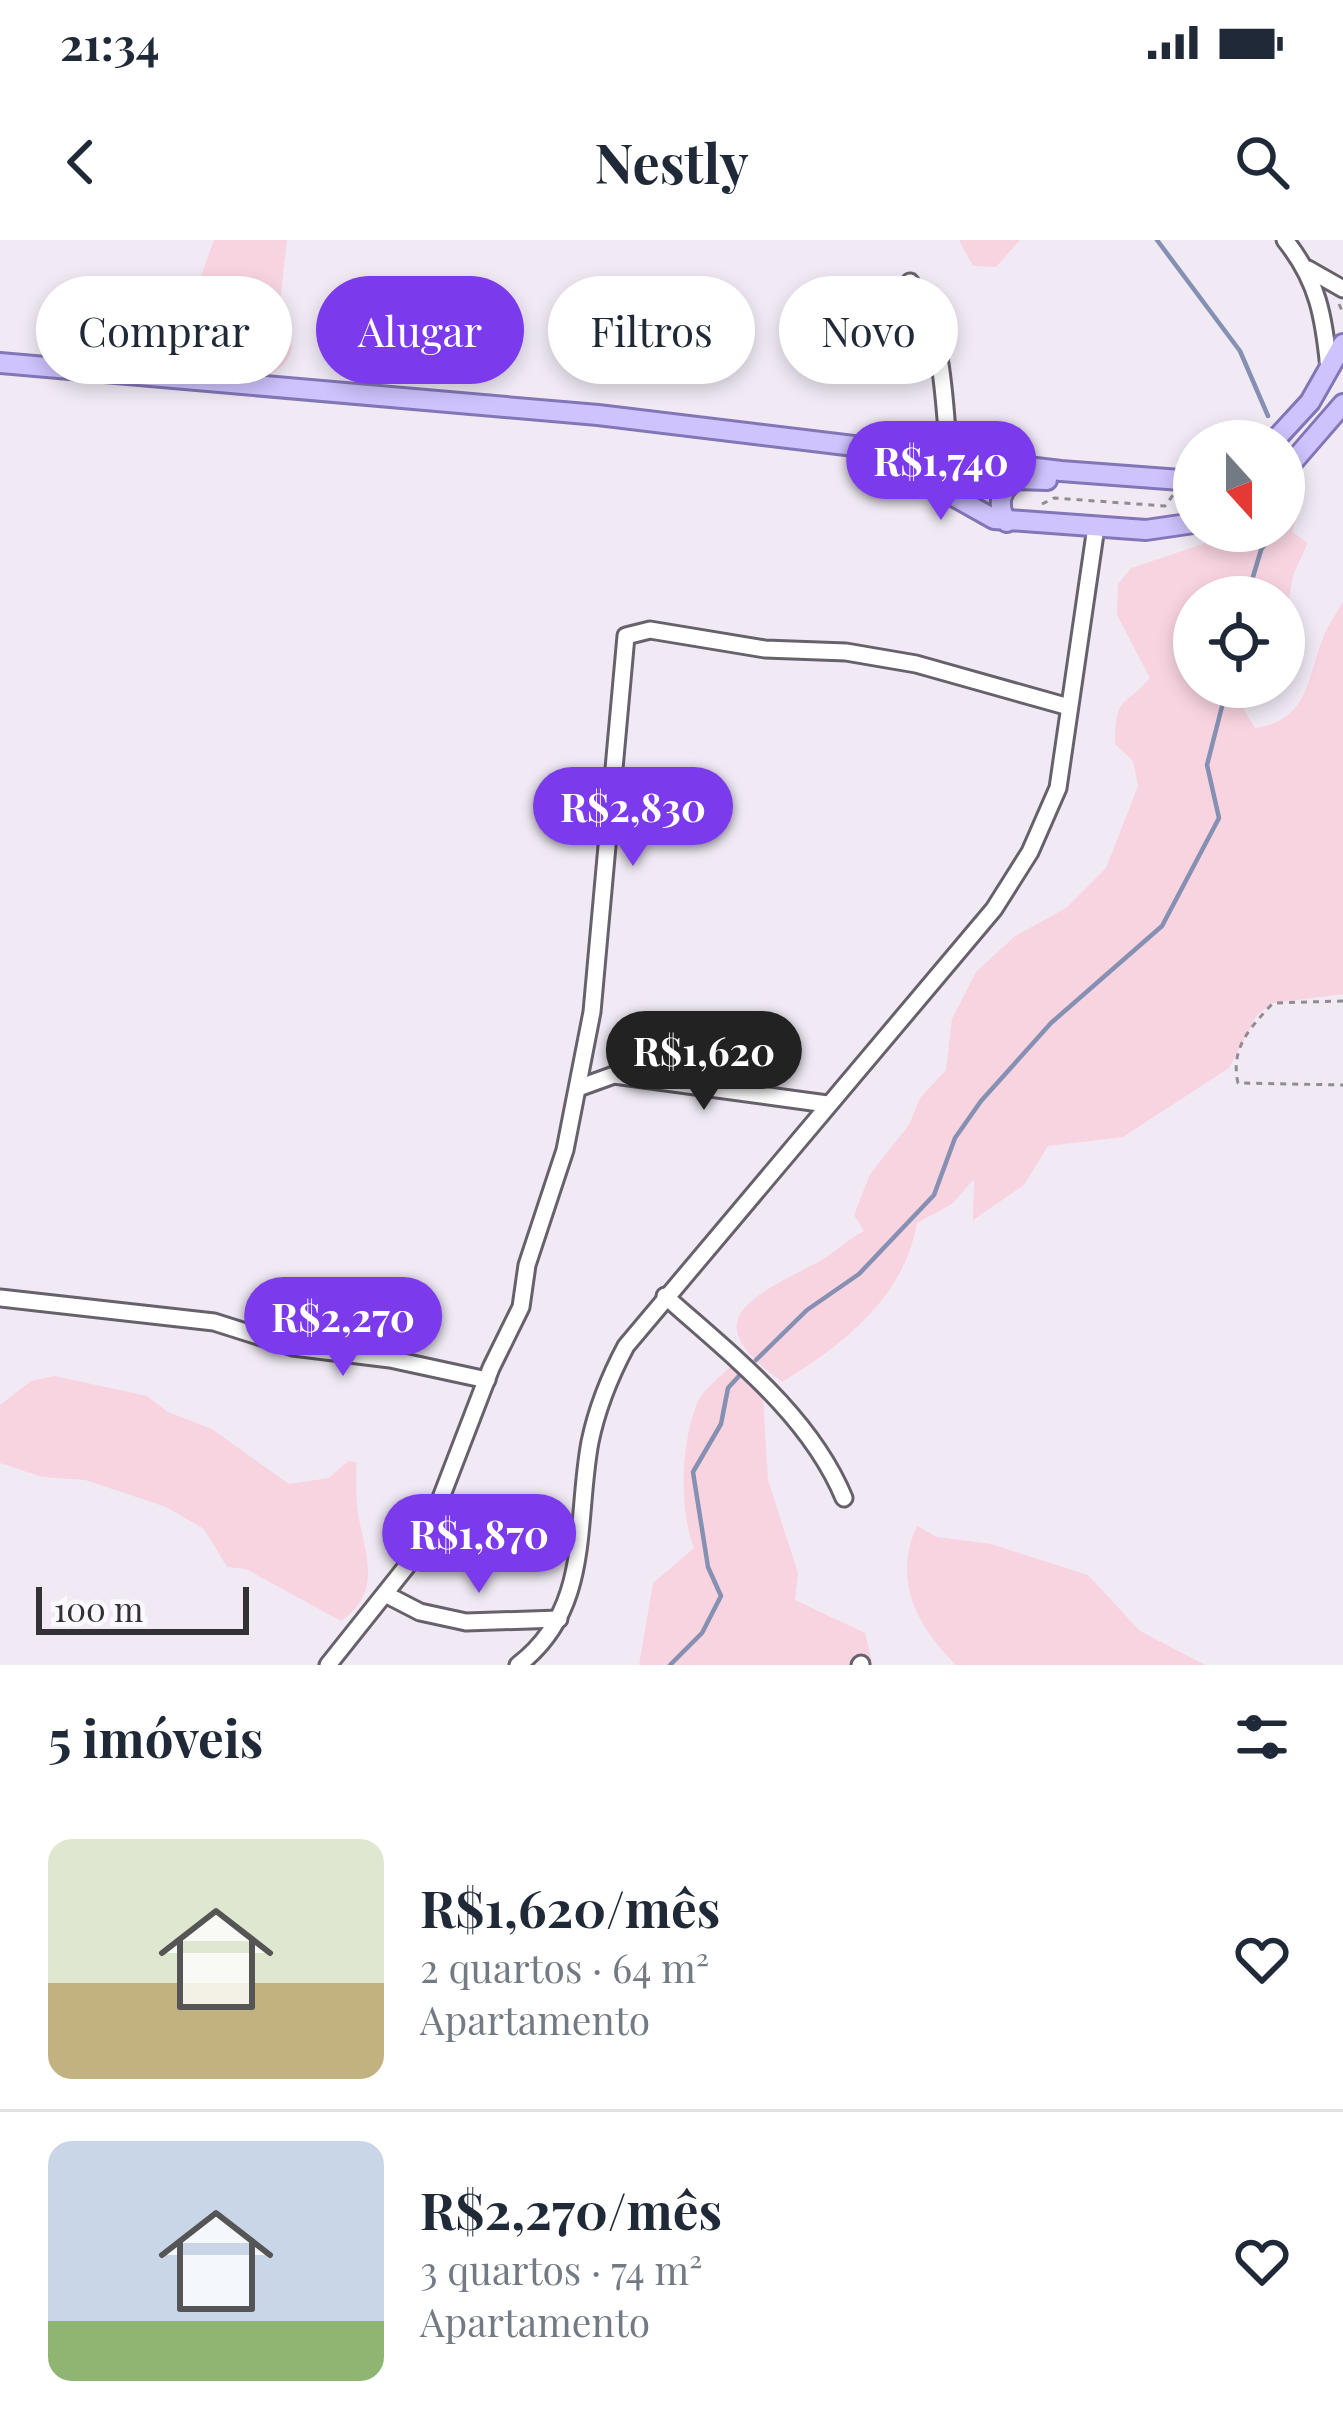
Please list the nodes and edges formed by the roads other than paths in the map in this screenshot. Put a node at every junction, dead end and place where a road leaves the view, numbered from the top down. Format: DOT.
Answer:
graph roads {
  1 [pos="1285,240"];
  2 [pos="1308,268"];
  3 [pos="1343,293"];
  4 [pos="1343,344"];
  5 [pos="0,362"];
  6 [pos="1329,369"];
  7 [pos="939,384"];
  8 [pos="1343,404"];
  9 [pos="1293,420"];
  10 [pos="1305,448"];
  11 [pos="871,450"];
  12 [pos="950,457"];
  13 [pos="1061,471"];
  14 [pos="1173,480"];
  15 [pos="1007,522"];
  16 [pos="1173,526"];
  17 [pos="1096,527"];
  18 [pos="1070,707"];
  19 [pos="578,1088"];
  20 [pos="827,1104"];
  21 [pos="665,1296"];
  22 [pos="0,1298"];
  23 [pos="487,1380"];
  24 [pos="844,1498"];
  25 [pos="387,1595"];
  26 [pos="559,1619"];
  27 [pos="328,1665"];
  28 [pos="518,1665"];
  1 -- 2 [label="street"];
  2 -- 3 [label="street"];
  2 -- 6 [label="street"];
  4 -- 6 [label="main road"];
  5 -- 11 [label="main road"];
  6 -- 9 [label="main road"];
  7 -- 12 [label="street"];
  8 -- 10 [label="main road"];
  11 -- 12 [label="main road"];
  11 -- 15 [label="main road"];
  12 -- 13 [label="main road"];
  13 -- 14 [label="main road"];
  13 -- 15 [label="main road"];
  15 -- 17 [label="main road"];
  16 -- 17 [label="main road"];
  17 -- 18 [label="street"];
  18 -- 19 [label="street"];
  18 -- 20 [label="street"];
  19 -- 20 [label="street"];
  19 -- 23 [label="street"];
  20 -- 21 [label="street"];
  21 -- 24 [label="street"];
  21 -- 26 [label="street"];
  22 -- 23 [label="street"];
  23 -- 25 [label="street"];
  25 -- 26 [label="street"];
  25 -- 27 [label="street"];
  26 -- 28 [label="street"];
}
